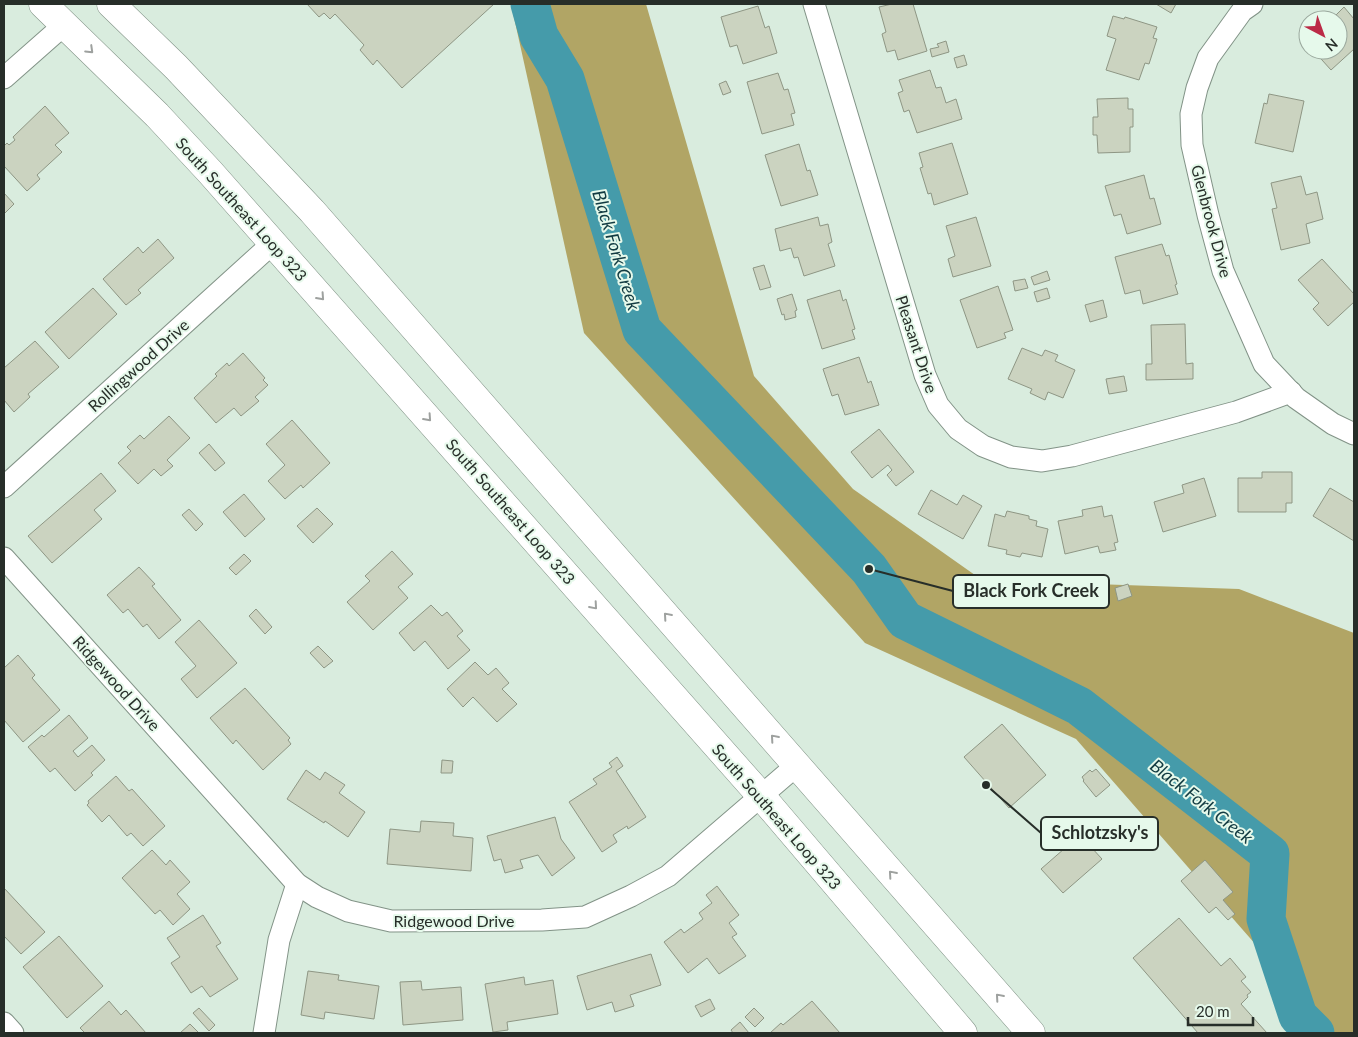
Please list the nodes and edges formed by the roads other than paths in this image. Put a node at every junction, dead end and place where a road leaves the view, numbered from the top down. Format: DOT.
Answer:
graph roads {
  1 [pos="43,4"];
  2 [pos="111,4"];
  3 [pos="814,4"];
  4 [pos="1252,4"];
  5 [pos="64,25"];
  6 [pos="4,78"];
  7 [pos="273,243"];
  8 [pos="1291,392"];
  9 [pos="1354,434"];
  10 [pos="4,487"];
  11 [pos="4,558"];
  12 [pos="797,765"];
  13 [pos="762,797"];
  14 [pos="297,884"];
  15 [pos="4,1023"];
  16 [pos="958,1032"];
  17 [pos="13,1033"];
  18 [pos="264,1033"];
  19 [pos="1031,1033"];
  1 -- 5 [label="highway, South Southeast Loop 323"];
  12 -- 2 [label="highway, one-way"];
  3 -- 8 [label="street, Pleasant Drive"];
  4 -- 8 [label="street, Glenbrook Drive"];
  5 -- 6 [label="street"];
  5 -- 7 [label="highway, South Southeast Loop 323, one-way"];
  7 -- 10 [label="street, Rollingwood Drive"];
  7 -- 13 [label="highway, South Southeast Loop 323, one-way"];
  8 -- 9 [label="street, Glenbrook Drive"];
  11 -- 14 [label="street, Ridgewood Drive"];
  12 -- 13 [label="street, Ridgewood Drive"];
  19 -- 12 [label="highway, one-way"];
  13 -- 14 [label="street, Ridgewood Drive"];
  13 -- 16 [label="highway, South Southeast Loop 323"];
  14 -- 18 [label="street"];
  15 -- 17 [label="street"];
}
